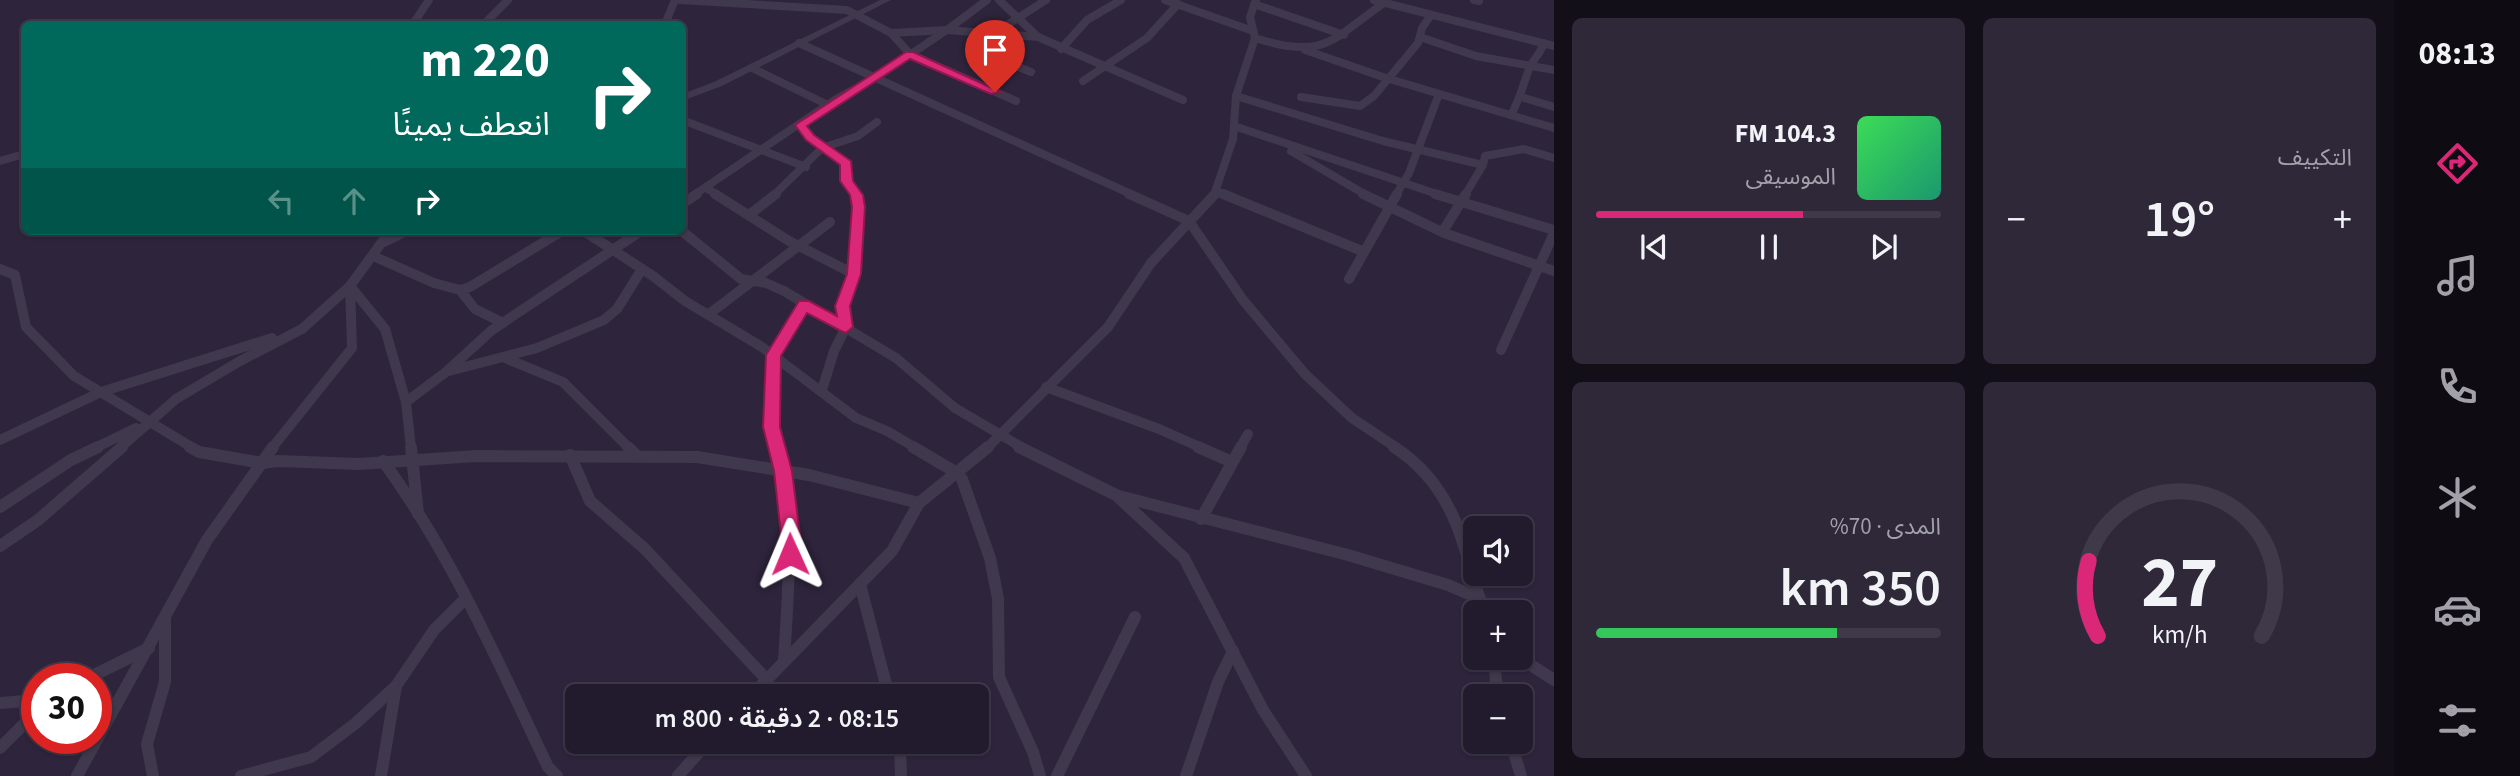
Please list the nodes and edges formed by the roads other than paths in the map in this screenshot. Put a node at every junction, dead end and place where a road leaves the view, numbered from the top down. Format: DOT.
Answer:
graph roads {
  1 [pos="429,0"];
  2 [pos="508,0"];
  3 [pos="677,0"];
  4 [pos="887,0"];
  5 [pos="988,0"];
  6 [pos="999,0"];
  7 [pos="1046,0"];
  8 [pos="1121,0"];
  9 [pos="1165,0"];
  10 [pos="1374,0"];
  11 [pos="1474,0"];
  12 [pos="1387,1"];
  13 [pos="1479,1"];
  14 [pos="1255,2"];
  15 [pos="811,4"];
  16 [pos="1178,4"];
  17 [pos="860,14"];
  18 [pos="1431,15"];
  19 [pos="1018,20"];
  20 [pos="415,21"];
  21 [pos="487,21"];
  22 [pos="666,21"];
  23 [pos="947,30"];
  24 [pos="891,33"];
  25 [pos="997,33"];
  26 [pos="1254,35"];
  27 [pos="1344,35"];
  28 [pos="1038,37"];
  29 [pos="1419,37"];
  30 [pos="799,43"];
  31 [pos="1544,43"];
  32 [pos="1554,46"];
  33 [pos="1061,48"];
  34 [pos="1305,51"];
  35 [pos="910,54"];
  36 [pos="1531,64"];
  37 [pos="1104,67"];
  38 [pos="752,68"];
  39 [pos="1554,70"];
  40 [pos="1031,72"];
  41 [pos="875,78"];
  42 [pos="1385,78"];
  43 [pos="1083,81"];
  44 [pos="1439,94"];
  45 [pos="686,96"];
  46 [pos="1236,96"];
  47 [pos="1301,97"];
  48 [pos="1521,97"];
  49 [pos="1183,100"];
  50 [pos="1016,102"];
  51 [pos="828,105"];
  52 [pos="1554,107"];
  53 [pos="1511,115"];
  54 [pos="686,121"];
  55 [pos="877,122"];
  56 [pos="800,125"];
  57 [pos="1234,126"];
  58 [pos="1554,128"];
  59 [pos="1280,143"];
  60 [pos="822,148"];
  61 [pos="1418,149"];
  62 [pos="764,150"];
  63 [pos="21,155"];
  64 [pos="1554,158"];
  65 [pos="0,161"];
  66 [pos="1483,164"];
  67 [pos="806,167"];
  68 [pos="1404,182"];
  69 [pos="706,188"];
  70 [pos="1216,191"];
  71 [pos="686,201"];
  72 [pos="1460,203"];
  73 [pos="1388,208"];
  74 [pos="749,215"];
  75 [pos="1189,221"];
  76 [pos="830,222"];
  77 [pos="1443,231"];
  78 [pos="1554,232"];
  79 [pos="686,234"];
  80 [pos="555,235"];
  81 [pos="590,235"];
  82 [pos="635,235"];
  83 [pos="387,236"];
  84 [pos="800,246"];
  85 [pos="613,251"];
  86 [pos="1362,251"];
  87 [pos="373,256"];
  88 [pos="1539,266"];
  89 [pos="0,269"];
  90 [pos="642,270"];
  91 [pos="1554,271"];
  92 [pos="854,274"];
  93 [pos="1349,278"];
  94 [pos="752,281"];
  95 [pos="350,286"];
  96 [pos="460,290"];
  97 [pos="804,305"];
  98 [pos="709,314"];
  99 [pos="503,323"];
  100 [pos="846,327"];
  101 [pos="302,329"];
  102 [pos="1501,350"];
  103 [pos="774,355"];
  104 [pos="505,358"];
  105 [pos="446,372"];
  106 [pos="1046,387"];
  107 [pos="822,390"];
  108 [pos="101,392"];
  109 [pos="406,402"];
  110 [pos="150,421"];
  111 [pos="1248,434"];
  112 [pos="998,436"];
  113 [pos="0,440"];
  114 [pos="570,455"];
  115 [pos="638,456"];
  116 [pos="383,461"];
  117 [pos="412,461"];
  118 [pos="1233,462"];
  119 [pos="262,463"];
  120 [pos="783,471"];
  121 [pos="957,473"];
  122 [pos="1116,495"];
  123 [pos="919,503"];
  124 [pos="0,507"];
  125 [pos="418,514"];
  126 [pos="1201,519"];
  127 [pos="0,546"];
  128 [pos="860,584"];
  129 [pos="1476,597"];
  130 [pos="466,598"];
  131 [pos="1478,600"];
  132 [pos="165,612"];
  133 [pos="1135,617"];
  134 [pos="149,648"];
  135 [pos="1233,651"];
  136 [pos="784,662"];
  137 [pos="112,666"];
  138 [pos="1533,666"];
  139 [pos="767,680"];
  140 [pos="1554,680"];
  141 [pos="763,684"];
  142 [pos="886,684"];
  143 [pos="396,687"];
  144 [pos="21,702"];
  145 [pos="0,703"];
  146 [pos="21,727"];
  147 [pos="0,748"];
  148 [pos="697,754"];
  149 [pos="900,754"];
  150 [pos="1515,754"];
  151 [pos="77,776"];
  152 [pos="153,776"];
  153 [pos="241,776"];
  154 [pos="381,776"];
  155 [pos="556,776"];
  156 [pos="678,776"];
  157 [pos="901,776"];
  158 [pos="1040,776"];
  159 [pos="1057,776"];
  160 [pos="1186,776"];
  161 [pos="1306,776"];
  162 [pos="1521,776"];
  1 -- 20 [label="street"];
  2 -- 21 [label="street"];
  3 -- 15 [label="street"];
  3 -- 22 [label="street"];
  4 -- 17 [label="street"];
  5 -- 23 [label="street"];
  6 -- 19 [label="street"];
  7 -- 19 [label="street"];
  8 -- 33 [label="street"];
  9 -- 16 [label="street"];
  10 -- 12 [label="street"];
  11 -- 13 [label="street"];
  12 -- 18 [label="street"];
  12 -- 27 [label="street"];
  14 -- 26 [label="street"];
  14 -- 27 [label="street"];
  15 -- 17 [label="street"];
  16 -- 26 [label="street"];
  16 -- 37 [label="street"];
  17 -- 24 [label="street"];
  17 -- 30 [label="street"];
  18 -- 29 [label="street"];
  18 -- 31 [label="street"];
  19 -- 25 [label="street"];
  19 -- 28 [label="street"];
  23 -- 24 [label="street"];
  23 -- 25 [label="street"];
  23 -- 35 [label="street"];
  24 -- 35 [label="street"];
  25 -- 28 [label="street"];
  25 -- 40 [label="street"];
  26 -- 34 [label="street"];
  26 -- 46 [label="street"];
  27 -- 34 [label="street"];
  28 -- 33 [label="street"];
  29 -- 36 [label="street"];
  29 -- 42 [label="street"];
  30 -- 38 [label="street"];
  30 -- 41 [label="street"];
  31 -- 32 [label="street"];
  31 -- 36 [label="street"];
  33 -- 37 [label="street"];
  34 -- 42 [label="street"];
  35 -- 41 [label="street"];
  35 -- 50 [label="street"];
  36 -- 39 [label="street"];
  36 -- 48 [label="street"];
  37 -- 43 [label="street"];
  37 -- 49 [label="street"];
  38 -- 45 [label="street"];
  38 -- 51 [label="street"];
  41 -- 51 [label="street"];
  41 -- 75 [label="street"];
  42 -- 44 [label="street"];
  42 -- 47 [label="street"];
  44 -- 53 [label="street"];
  44 -- 61 [label="street"];
  46 -- 57 [label="street"];
  46 -- 61 [label="street"];
  48 -- 52 [label="street"];
  48 -- 53 [label="street"];
  51 -- 56 [label="street"];
  53 -- 58 [label="street"];
  54 -- 62 [label="street"];
  55 -- 60 [label="street"];
  56 -- 60 [label="street"];
  56 -- 62 [label="street"];
  57 -- 59 [label="street"];
  57 -- 70 [label="street"];
  59 -- 68 [label="street"];
  59 -- 73 [label="street"];
  60 -- 67 [label="street"];
  60 -- 92 [label="street"];
  61 -- 66 [label="street"];
  61 -- 68 [label="street"];
  62 -- 67 [label="street"];
  62 -- 69 [label="street"];
  63 -- 65 [label="street"];
  64 -- 66 [label="street"];
  66 -- 72 [label="street"];
  67 -- 74 [label="street"];
  68 -- 72 [label="street"];
  68 -- 73 [label="street"];
  69 -- 71 [label="street"];
  69 -- 74 [label="street"];
  70 -- 75 [label="street"];
  70 -- 86 [label="street"];
  72 -- 77 [label="street"];
  72 -- 78 [label="street"];
  73 -- 77 [label="street"];
  73 -- 86 [label="street"];
  74 -- 84 [label="street"];
  75 -- 106 [label="street"];
  75 -- 129 [label="street"];
  76 -- 84 [label="street"];
  77 -- 88 [label="street"];
  78 -- 88 [label="street"];
  79 -- 94 [label="street"];
  80 -- 96 [label="street"];
  81 -- 85 [label="street"];
  82 -- 85 [label="street"];
  83 -- 87 [label="street"];
  84 -- 92 [label="street"];
  84 -- 94 [label="street"];
  85 -- 90 [label="street"];
  85 -- 99 [label="street"];
  86 -- 93 [label="street"];
  87 -- 95 [label="street"];
  87 -- 96 [label="street"];
  88 -- 91 [label="street"];
  88 -- 102 [label="street"];
  89 -- 108 [label="street"];
  90 -- 98 [label="street"];
  90 -- 104 [label="street"];
  92 -- 100 [label="street"];
  94 -- 97 [label="street"];
  94 -- 98 [label="street"];
  95 -- 101 [label="street"];
  95 -- 109 [label="street"];
  95 -- 119 [label="street"];
  96 -- 99 [label="street"];
  97 -- 100 [label="street"];
  97 -- 103 [label="street"];
  98 -- 103 [label="street"];
  99 -- 105 [label="street"];
  100 -- 107 [label="street"];
  100 -- 112 [label="street"];
  101 -- 108 [label="street"];
  101 -- 110 [label="street"];
  103 -- 107 [label="street"];
  103 -- 120 [label="street"];
  104 -- 105 [label="street"];
  104 -- 115 [label="street"];
  105 -- 109 [label="street"];
  106 -- 112 [label="street"];
  106 -- 118 [label="street"];
  107 -- 121 [label="street"];
  108 -- 110 [label="street"];
  108 -- 113 [label="street"];
  109 -- 117 [label="street"];
  110 -- 119 [label="street"];
  110 -- 124 [label="street"];
  110 -- 127 [label="street"];
  111 -- 118 [label="street"];
  112 -- 121 [label="street"];
  112 -- 122 [label="street"];
  114 -- 115 [label="street"];
  114 -- 117 [label="street"];
  114 -- 139 [label="street"];
  115 -- 120 [label="street"];
  116 -- 117 [label="street"];
  116 -- 119 [label="street"];
  116 -- 125 [label="street"];
  117 -- 125 [label="street"];
  118 -- 126 [label="street"];
  119 -- 132 [label="street"];
  120 -- 123 [label="street"];
  120 -- 136 [label="street"];
  121 -- 123 [label="street"];
  121 -- 158 [label="street"];
  122 -- 126 [label="street"];
  122 -- 135 [label="street"];
  123 -- 128 [label="street"];
  125 -- 130 [label="street"];
  126 -- 129 [label="street"];
  128 -- 136 [label="street"];
  128 -- 142 [label="street"];
  129 -- 131 [label="street"];
  130 -- 143 [label="street"];
  130 -- 155 [label="street"];
  132 -- 134 [label="street"];
  132 -- 152 [label="street"];
  133 -- 159 [label="street"];
  134 -- 137 [label="street"];
  134 -- 151 [label="street"];
  135 -- 160 [label="street"];
  135 -- 161 [label="street"];
  136 -- 139 [label="street"];
  138 -- 140 [label="street"];
  139 -- 141 [label="street"];
  143 -- 153 [label="street"];
  143 -- 154 [label="street"];
  144 -- 145 [label="street"];
  146 -- 147 [label="street"];
  148 -- 156 [label="street"];
  149 -- 157 [label="street"];
  150 -- 162 [label="street"];
}
